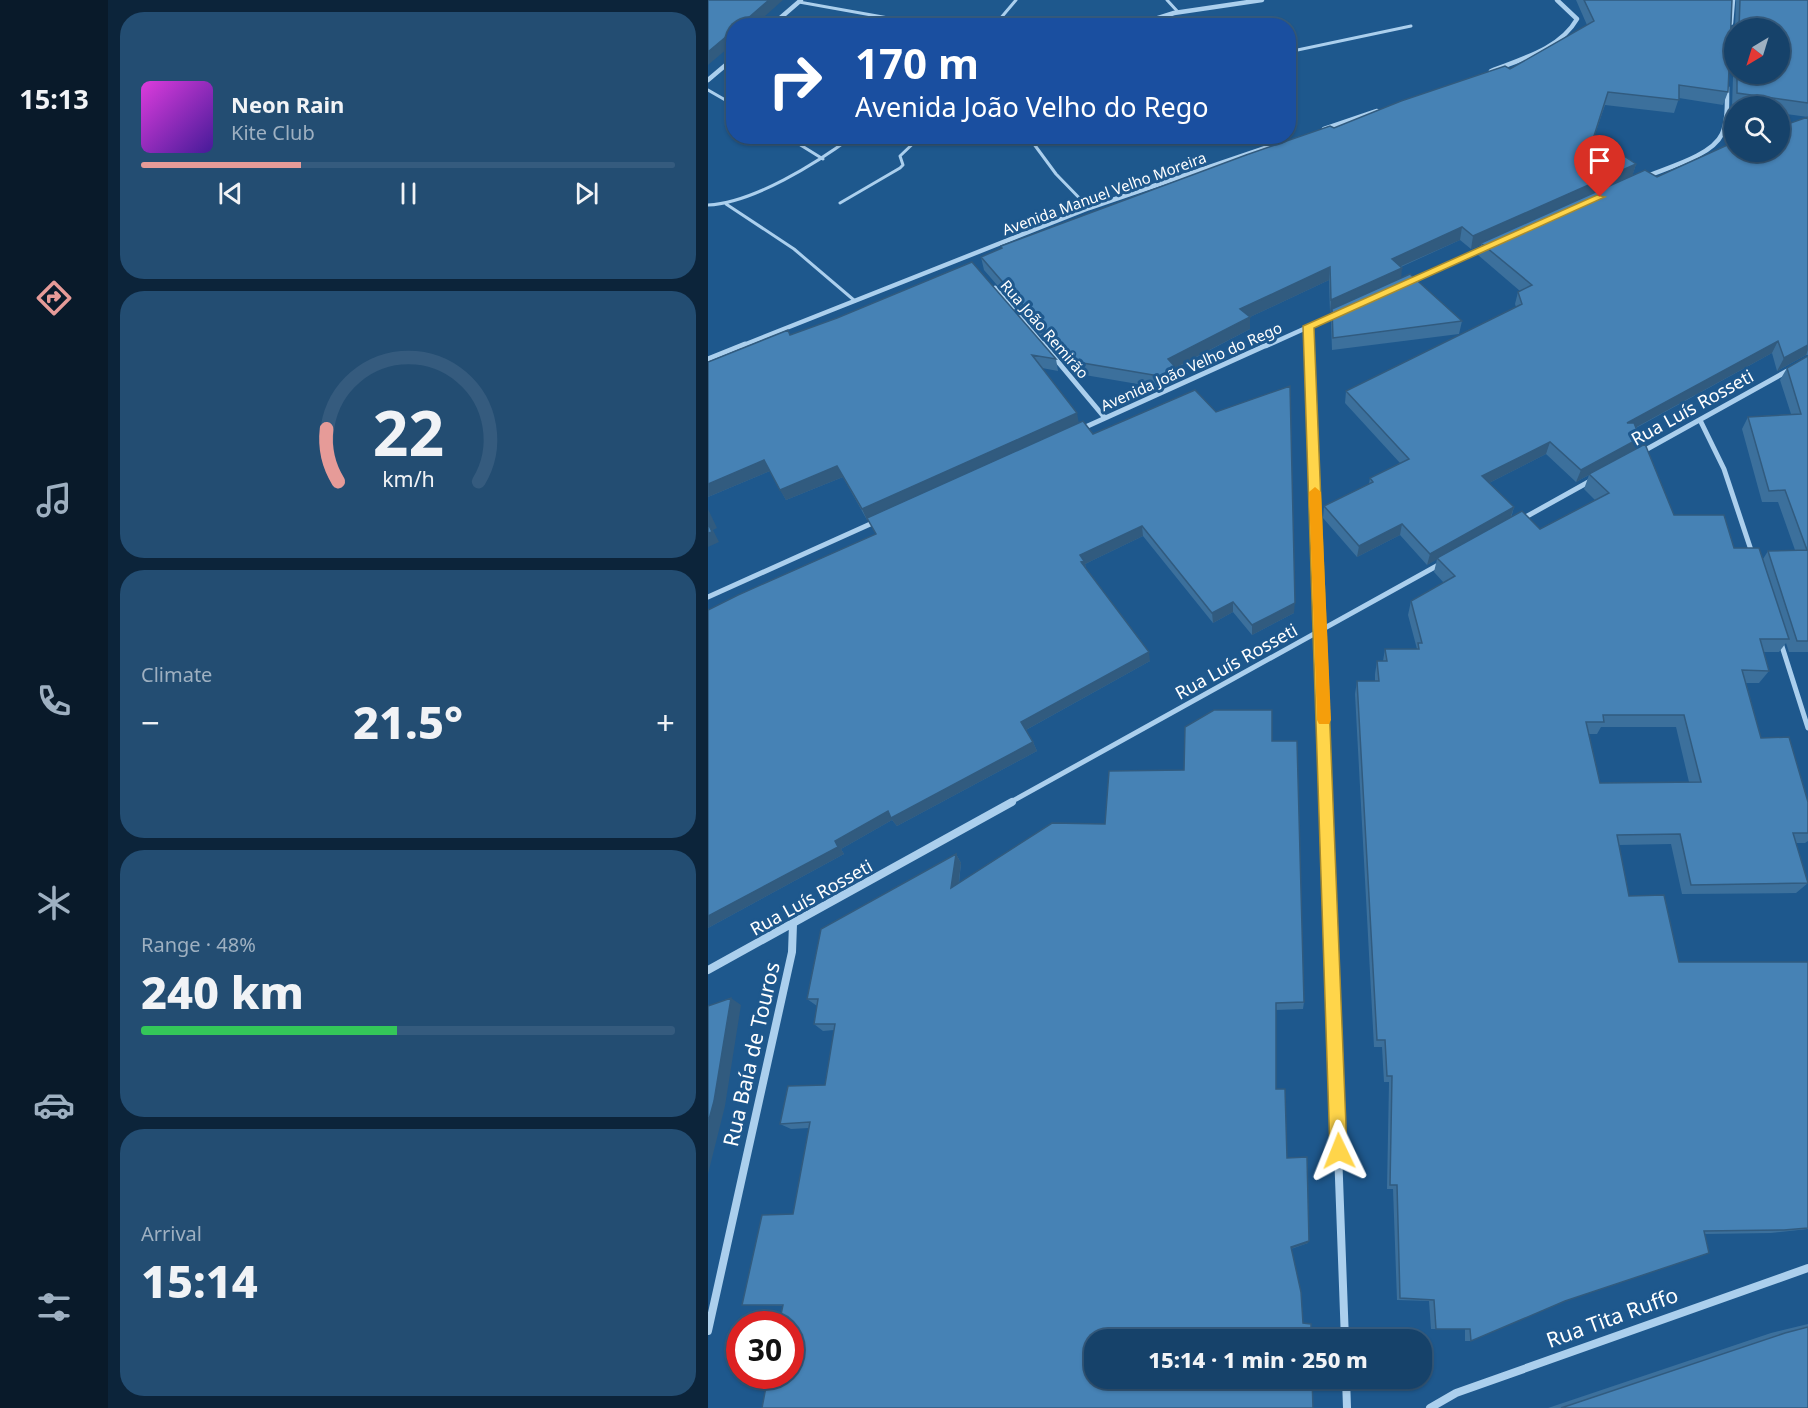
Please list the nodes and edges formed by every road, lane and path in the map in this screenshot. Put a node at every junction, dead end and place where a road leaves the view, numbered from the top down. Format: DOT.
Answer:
graph roads {
  1 [pos="1016,0"];
  2 [pos="1167,0"];
  3 [pos="1262,0"];
  4 [pos="1557,0"];
  5 [pos="1733,0"];
  6 [pos="800,1"];
  7 [pos="1179,12"];
  8 [pos="780,18"];
  9 [pos="890,18"];
  10 [pos="1001,18"];
  11 [pos="1159,18"];
  12 [pos="1731,18"];
  13 [pos="1411,26"];
  14 [pos="1296,51"];
  15 [pos="726,65"];
  16 [pos="1483,75"];
  17 [pos="708,80"];
  18 [pos="1728,84"];
  19 [pos="708,90"];
  20 [pos="726,100"];
  21 [pos="1384,109"];
  22 [pos="1317,131"];
  23 [pos="799,144"];
  24 [pos="843,144"];
  25 [pos="913,144"];
  26 [pos="1034,144"];
  27 [pos="1278,144"];
  28 [pos="823,159"];
  29 [pos="1642,178"];
  30 [pos="840,203"];
  31 [pos="726,204"];
  32 [pos="708,205"];
  33 [pos="1089,208"];
  34 [pos="1491,245"];
  35 [pos="967,257"];
  36 [pos="974,265"];
  37 [pos="990,283"];
  38 [pos="1405,284"];
  39 [pos="855,301"];
  40 [pos="1341,312"];
  41 [pos="1308,326"];
  42 [pos="708,359"];
  43 [pos="1798,364"];
  44 [pos="1105,418"];
  45 [pos="1700,420"];
  46 [pos="1073,433"];
  47 [pos="1629,460"];
  48 [pos="1598,477"];
  49 [pos="880,519"];
  50 [pos="1516,523"];
  51 [pos="1454,557"];
  52 [pos="1755,563"];
  53 [pos="708,597"];
  54 [pos="1776,629"];
  55 [pos="1321,631"];
  56 [pos="1808,728"];
  57 [pos="793,924"];
  58 [pos="708,970"];
  59 [pos="1808,1268"];
  60 [pos="1345,1329"];
  61 [pos="708,1331"];
  62 [pos="1346,1389"];
  63 [pos="1347,1408"];
  64 [pos="1430,1408"];
  1 -- 10 [label="lane"];
  2 -- 7 [label="lane"];
  3 -- 7 [label="street"];
  4 -- 16 [label="street"];
  5 -- 12 [label="street"];
  6 -- 8 [label="street"];
  6 -- 9 [label="lane"];
  7 -- 11 [label="street"];
  13 -- 14 [label="lane"];
  15 -- 17 [label="street"];
  18 -- 29 [label="street"];
  19 -- 20 [label="lane"];
  21 -- 22 [label="street"];
  23 -- 28 [label="lane"];
  24 -- 28 [label="lane"];
  25 -- 30 [label="lane"];
  26 -- 33 [label="lane"];
  27 -- 33 [label="street, Avenida Manuel Velho Moreira"];
  28 -- 31 [label="lane"];
  31 -- 32 [label="lane"];
  31 -- 39 [label="lane"];
  33 -- 35 [label="street, Avenida Manuel Velho Moreira"];
  34 -- 38 [label="street"];
  35 -- 36 [label="street"];
  35 -- 39 [label="street, Avenida Manuel Velho Moreira"];
  37 -- 44 [label="street, Rua João Remirão"];
  39 -- 42 [label="street, Avenida Manuel Velho Moreira"];
  40 -- 41 [label="street, Avenida João Velho do Rego"];
  41 -- 44 [label="street, Avenida João Velho do Rego"];
  41 -- 55 [label="street"];
  43 -- 45 [label="street, Rua Luís Rosseti"];
  44 -- 46 [label="street, Avenida João Velho do Rego"];
  45 -- 47 [label="street, Rua Luís Rosseti"];
  45 -- 52 [label="street"];
  48 -- 50 [label="street"];
  49 -- 53 [label="street"];
  51 -- 55 [label="street, Rua Luís Rosseti"];
  54 -- 56 [label="street"];
  55 -- 57 [label="street, Rua Luís Rosseti"];
  55 -- 60 [label="street"];
  57 -- 58 [label="street, Rua Luís Rosseti"];
  57 -- 61 [label="street, Rua Baía de Touros"];
  59 -- 64 [label="street, Rua Tita Ruffo"];
  62 -- 63 [label="street"];
}
